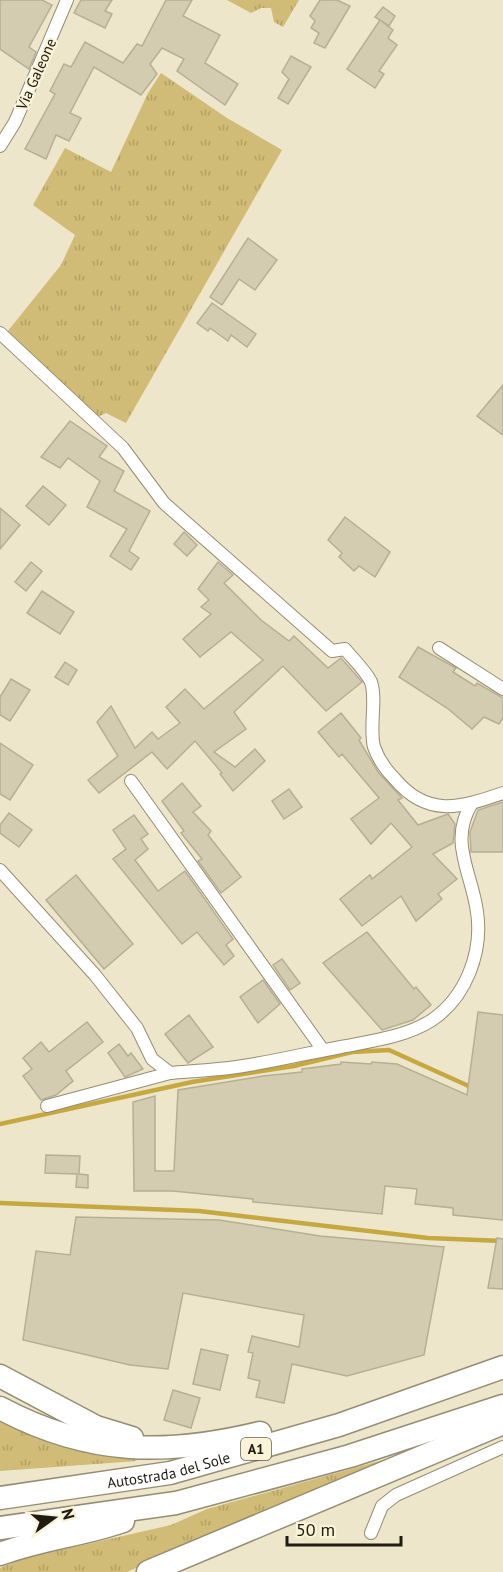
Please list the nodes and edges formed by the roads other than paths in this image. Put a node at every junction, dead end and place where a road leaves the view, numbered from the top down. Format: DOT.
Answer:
graph roads {
  1 [pos="67,0"];
  2 [pos="0,146"];
  3 [pos="0,333"];
  4 [pos="439,648"];
  5 [pos="503,689"];
  6 [pos="131,781"];
  7 [pos="503,793"];
  8 [pos="472,803"];
  9 [pos="0,870"];
  10 [pos="323,1050"];
  11 [pos="170,1073"];
  12 [pos="47,1106"];
  13 [pos="503,1367"];
  14 [pos="0,1376"];
  15 [pos="448,1388"];
  16 [pos="503,1406"];
  17 [pos="0,1408"];
  18 [pos="503,1422"];
  19 [pos="503,1447"];
  20 [pos="163,1448"];
  21 [pos="0,1498"];
  22 [pos="176,1503"];
  23 [pos="0,1528"];
  24 [pos="371,1533"];
  25 [pos="0,1554"];
  26 [pos="148,1572"];
  1 -- 2 [label="street, Via Galeone"];
  3 -- 8 [label="street"];
  4 -- 5 [label="street"];
  6 -- 10 [label="street"];
  7 -- 8 [label="street"];
  8 -- 10 [label="street"];
  9 -- 11 [label="street"];
  10 -- 11 [label="street"];
  11 -- 12 [label="street"];
  13 -- 15 [label="highway, Autostrada del Sole / A1"];
  14 -- 20 [label="highway"];
  15 -- 20 [label="highway"];
  15 -- 21 [label="highway, Autostrada del Sole / A1"];
  16 -- 22 [label="highway, Autostrada del Sole / A1"];
  17 -- 20 [label="highway"];
  18 -- 26 [label="highway"];
  19 -- 24 [label="street"];
  22 -- 23 [label="highway, Autostrada del Sole / A1"];
  22 -- 25 [label="highway"];
}
